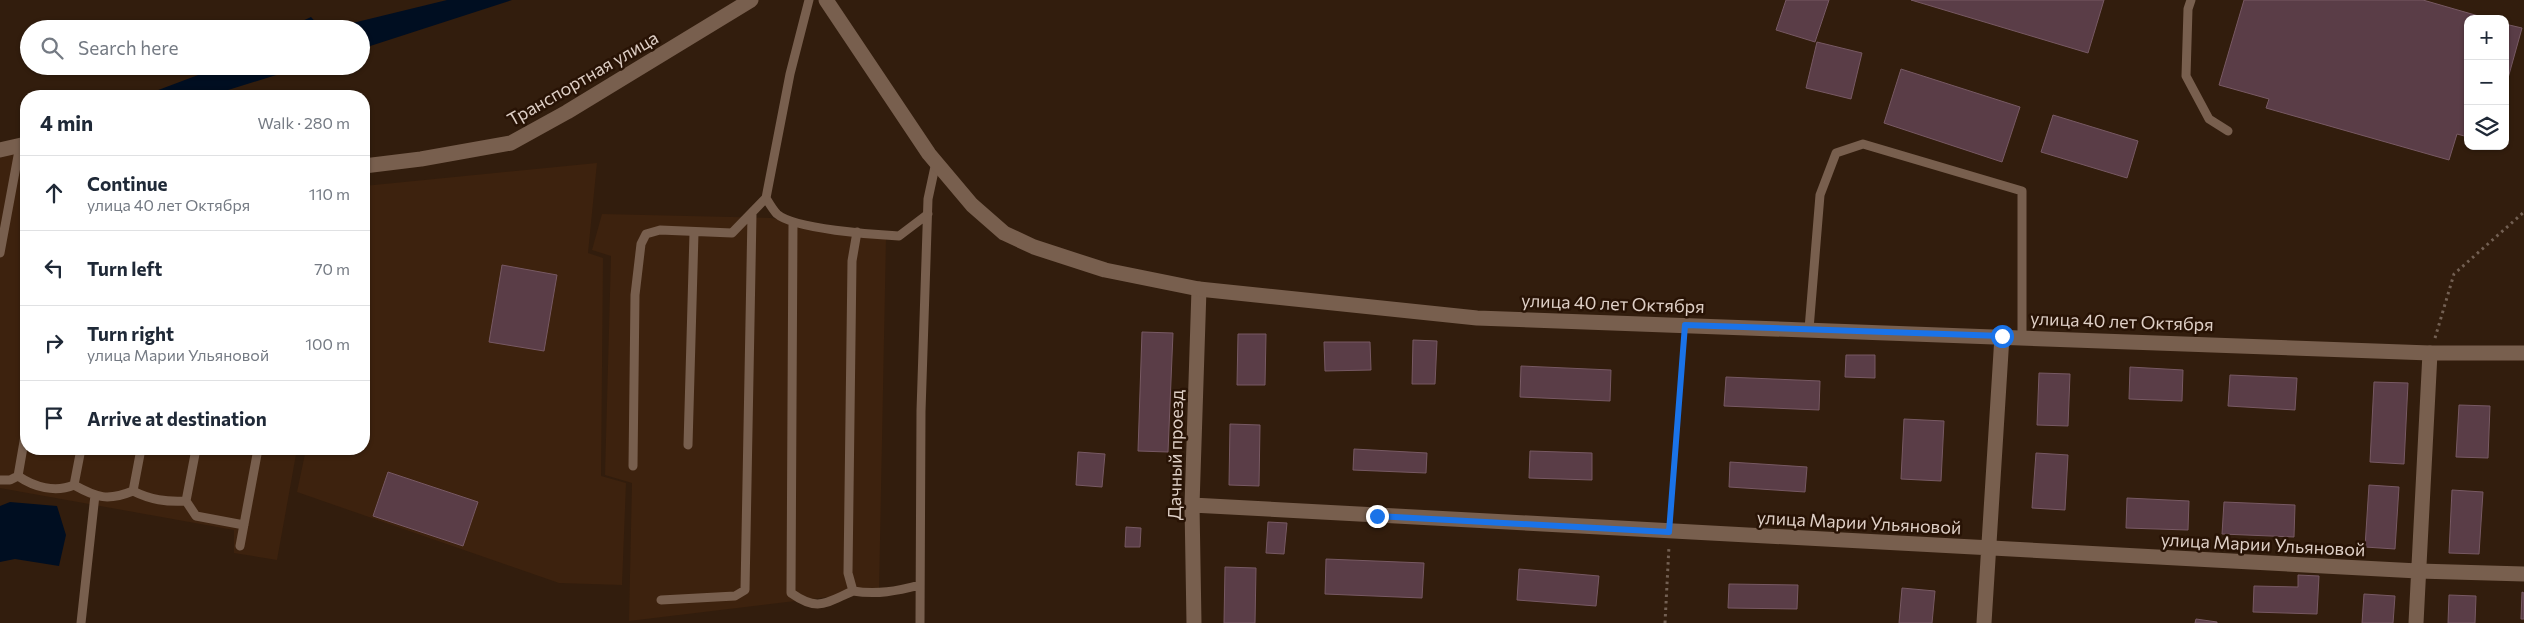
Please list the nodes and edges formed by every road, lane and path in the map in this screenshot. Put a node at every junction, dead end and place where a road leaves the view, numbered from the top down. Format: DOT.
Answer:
graph roads {
  1 [pos="751,0"];
  2 [pos="809,0"];
  3 [pos="826,0"];
  4 [pos="2191,0"];
  5 [pos="2228,130"];
  6 [pos="20,145"];
  7 [pos="0,150"];
  8 [pos="20,158"];
  9 [pos="936,162"];
  10 [pos="370,165"];
  11 [pos="766,198"];
  12 [pos="2524,212"];
  13 [pos="752,214"];
  14 [pos="928,214"];
  15 [pos="793,222"];
  16 [pos="857,232"];
  17 [pos="694,233"];
  18 [pos="0,253"];
  19 [pos="1200,289"];
  20 [pos="1685,325"];
  21 [pos="1809,330"];
  22 [pos="2002,336"];
  23 [pos="2022,337"];
  24 [pos="2430,353"];
  25 [pos="2524,353"];
  26 [pos="688,445"];
  27 [pos="22,455"];
  28 [pos="80,455"];
  29 [pos="140,455"];
  30 [pos="195,455"];
  31 [pos="257,455"];
  32 [pos="633,466"];
  33 [pos="18,476"];
  34 [pos="0,480"];
  35 [pos="74,485"];
  36 [pos="133,491"];
  37 [pos="95,495"];
  38 [pos="186,501"];
  39 [pos="1192,505"];
  40 [pos="244,525"];
  41 [pos="1669,532"];
  42 [pos="240,546"];
  43 [pos="1988,549"];
  44 [pos="2418,571"];
  45 [pos="2524,574"];
  46 [pos="920,585"];
  47 [pos="852,591"];
  48 [pos="661,600"];
  49 [pos="81,623"];
  50 [pos="920,623"];
  51 [pos="1194,623"];
  52 [pos="1665,623"];
  53 [pos="1984,623"];
  54 [pos="2416,623"];
  1 -- 10 [label="street, Транспортная улица"];
  2 -- 11 [label="lane"];
  3 -- 9 [label="street, улица 40 лет Октября"];
  4 -- 5 [label="lane"];
  6 -- 7 [label="street"];
  8 -- 18 [label="lane"];
  9 -- 14 [label="lane"];
  9 -- 19 [label="street, улица 40 лет Октября"];
  11 -- 13 [label="lane"];
  11 -- 15 [label="lane"];
  12 -- 24 [label="path"];
  13 -- 17 [label="lane"];
  13 -- 48 [label="lane"];
  14 -- 16 [label="lane"];
  14 -- 46 [label="lane"];
  15 -- 16 [label="lane"];
  15 -- 47 [label="lane"];
  16 -- 47 [label="lane"];
  17 -- 26 [label="lane"];
  17 -- 32 [label="lane"];
  19 -- 20 [label="street, улица 40 лет Октября"];
  19 -- 39 [label="street, Дачный проезд"];
  20 -- 21 [label="street, улица 40 лет Октября"];
  20 -- 41 [label="path"];
  21 -- 22 [label="street, улица 40 лет Октября"];
  21 -- 23 [label="lane"];
  22 -- 23 [label="street, улица 40 лет Октября"];
  22 -- 43 [label="street"];
  23 -- 24 [label="street, улица 40 лет Октября"];
  24 -- 25 [label="street, улица 40 лет Октября"];
  24 -- 44 [label="street"];
  27 -- 33 [label="lane"];
  28 -- 35 [label="lane"];
  29 -- 36 [label="lane"];
  30 -- 38 [label="lane"];
  31 -- 40 [label="lane"];
  33 -- 34 [label="lane"];
  33 -- 35 [label="lane"];
  35 -- 37 [label="lane"];
  36 -- 37 [label="lane"];
  36 -- 38 [label="lane"];
  37 -- 49 [label="lane"];
  38 -- 40 [label="lane"];
  39 -- 41 [label="street, улица Марии Ульяновой"];
  39 -- 51 [label="street, Дачный проезд"];
  40 -- 42 [label="lane"];
  41 -- 43 [label="street, улица Марии Ульяновой"];
  41 -- 52 [label="path"];
  43 -- 44 [label="street, улица Марии Ульяновой"];
  43 -- 53 [label="street"];
  44 -- 45 [label="street, улица Марии Ульяновой"];
  44 -- 54 [label="street"];
  46 -- 47 [label="lane"];
  46 -- 50 [label="lane"];
}
